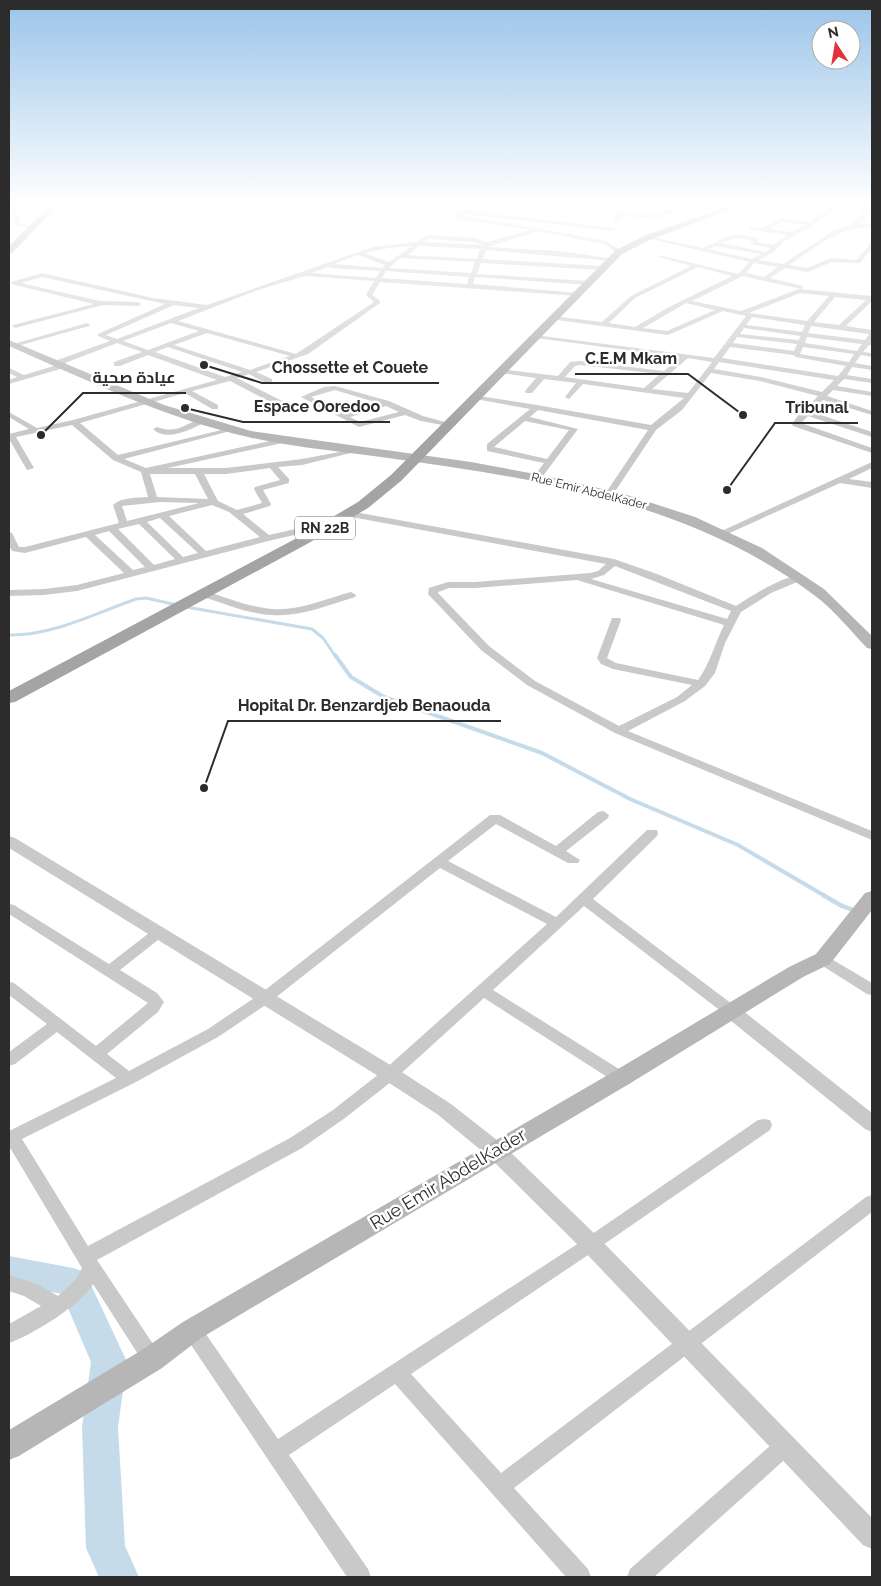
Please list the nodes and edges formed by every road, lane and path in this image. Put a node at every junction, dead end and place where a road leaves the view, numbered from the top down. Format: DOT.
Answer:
graph roads {
  1 [pos="33,277"];
  2 [pos="50,277"];
  3 [pos="296,277"];
  4 [pos="332,277"];
  5 [pos="379,277"];
  6 [pos="474,277"];
  7 [pos="503,277"];
  8 [pos="593,277"];
  9 [pos="671,277"];
  10 [pos="735,277"];
  11 [pos="761,277"];
  12 [pos="797,277"];
  13 [pos="766,278"];
  14 [pos="376,280"];
  15 [pos="11,283"];
  16 [pos="588,283"];
  17 [pos="94,286"];
  18 [pos="469,286"];
  19 [pos="800,289"];
  20 [pos="145,291"];
  21 [pos="578,294"];
  22 [pos="66,295"];
  23 [pos="833,296"];
  24 [pos="871,298"];
  25 [pos="685,301"];
  26 [pos="169,303"];
  27 [pos="102,304"];
  28 [pos="138,304"];
  29 [pos="861,306"];
  30 [pos="211,308"];
  31 [pos="872,308"];
  32 [pos="722,309"];
  33 [pos="746,314"];
  34 [pos="552,318"];
  35 [pos="175,322"];
  36 [pos="809,323"];
  37 [pos="604,324"];
  38 [pos="87,325"];
  39 [pos="15,326"];
  40 [pos="740,326"];
  41 [pos="841,327"];
  42 [pos="638,328"];
  43 [pos="204,332"];
  44 [pos="804,334"];
  45 [pos="872,334"];
  46 [pos="734,335"];
  47 [pos="536,336"];
  48 [pos="120,342"];
  49 [pos="800,343"];
  50 [pos="869,343"];
  51 [pos="727,344"];
  52 [pos="167,345"];
  53 [pos="13,346"];
  54 [pos="151,353"];
  55 [pos="796,353"];
  56 [pos="859,353"];
  57 [pos="872,355"];
  58 [pos="297,356"];
  59 [pos="686,356"];
  60 [pos="717,360"];
  61 [pos="61,364"];
  62 [pos="116,364"];
  63 [pos="850,365"];
  64 [pos="872,368"];
  65 [pos="9,370"];
  66 [pos="709,370"];
  67 [pos="502,371"];
  68 [pos="250,372"];
  69 [pos="666,373"];
  70 [pos="542,376"];
  71 [pos="840,377"];
  72 [pos="24,378"];
  73 [pos="560,378"];
  74 [pos="228,379"];
  75 [pos="269,381"];
  76 [pos="582,381"];
  77 [pos="872,381"];
  78 [pos="9,382"];
  79 [pos="832,387"];
  80 [pos="186,390"];
  81 [pos="646,390"];
  82 [pos="529,391"];
  83 [pos="872,394"];
  84 [pos="690,396"];
  85 [pos="822,396"];
  86 [pos="475,397"];
  87 [pos="569,397"];
  88 [pos="148,402"];
  89 [pos="386,403"];
  90 [pos="215,407"];
  91 [pos="287,407"];
  92 [pos="537,407"];
  93 [pos="406,412"];
  94 [pos="805,412"];
  95 [pos="871,412"];
  96 [pos="9,414"];
  97 [pos="344,417"];
  98 [pos="524,418"];
  99 [pos="201,421"];
  100 [pos="74,422"];
  101 [pos="448,424"];
  102 [pos="653,428"];
  103 [pos="157,429"];
  104 [pos="234,429"];
  105 [pos="37,431"];
  106 [pos="872,435"];
  107 [pos="10,436"];
  108 [pos="284,440"];
  109 [pos="354,451"];
  110 [pos="872,451"];
  111 [pos="116,458"];
  112 [pos="414,458"];
  113 [pos="549,462"];
  114 [pos="872,465"];
  115 [pos="272,467"];
  116 [pos="30,468"];
  117 [pos="145,471"];
  118 [pos="200,472"];
  119 [pos="537,478"];
  120 [pos="840,480"];
  121 [pos="872,485"];
  122 [pos="609,494"];
  123 [pos="153,500"];
  124 [pos="214,502"];
  125 [pos="235,513"];
  126 [pos="349,514"];
  127 [pos="163,516"];
  128 [pos="141,521"];
  129 [pos="332,524"];
  130 [pos="124,525"];
  131 [pos="110,528"];
  132 [pos="88,534"];
  133 [pos="720,534"];
  134 [pos="9,535"];
  135 [pos="267,538"];
  136 [pos="204,555"];
  137 [pos="182,561"];
  138 [pos="614,562"];
  139 [pos="152,568"];
  140 [pos="131,574"];
  141 [pos="576,577"];
  142 [pos="799,578"];
  143 [pos="9,592"];
  144 [pos="351,595"];
  145 [pos="199,596"];
  146 [pos="737,610"];
  147 [pos="616,620"];
  148 [pos="729,623"];
  149 [pos="872,645"];
  150 [pos="701,684"];
  151 [pos="9,698"];
  152 [pos="619,731"];
  153 [pos="603,815"];
  154 [pos="652,833"];
  155 [pos="872,836"];
  156 [pos="9,841"];
  157 [pos="558,851"];
  158 [pos="573,860"];
  159 [pos="439,862"];
  160 [pos="584,899"];
  161 [pos="871,899"];
  162 [pos="9,908"];
  163 [pos="556,924"];
  164 [pos="158,933"];
  165 [pos="822,958"];
  166 [pos="110,971"];
  167 [pos="9,987"];
  168 [pos="482,990"];
  169 [pos="872,990"];
  170 [pos="265,998"];
  171 [pos="731,1011"];
  172 [pos="58,1024"];
  173 [pos="96,1054"];
  174 [pos="9,1060"];
  175 [pos="390,1074"];
  176 [pos="621,1078"];
  177 [pos="128,1079"];
  178 [pos="870,1120"];
  179 [pos="764,1124"];
  180 [pos="10,1138"];
  181 [pos="495,1150"];
  182 [pos="872,1202"];
  183 [pos="591,1244"];
  184 [pos="88,1266"];
  185 [pos="9,1284"];
  186 [pos="63,1304"];
  187 [pos="192,1330"];
  188 [pos="9,1334"];
  189 [pos="685,1343"];
  190 [pos="152,1359"];
  191 [pos="398,1372"];
  192 [pos="9,1446"];
  193 [pos="785,1446"];
  194 [pos="276,1452"];
  195 [pos="500,1486"];
  196 [pos="872,1536"];
  197 [pos="360,1577"];
  198 [pos="580,1577"];
  199 [pos="638,1577"];
  1 -- 15 [label="street"];
  2 -- 17 [label="street"];
  3 -- 30 [label="street"];
  4 -- 14 [label="street"];
  5 -- 14 [label="street"];
  6 -- 18 [label="street"];
  7 -- 16 [label="street"];
  8 -- 16 [label="main road, RN 22B"];
  9 -- 37 [label="street"];
  10 -- 25 [label="street"];
  11 -- 13 [label="street"];
  12 -- 19 [label="street"];
  13 -- 19 [label="street"];
  14 -- 18 [label="street"];
  14 -- 58 [label="street"];
  15 -- 22 [label="street"];
  16 -- 21 [label="main road, RN 22B"];
  17 -- 22 [label="street"];
  17 -- 26 [label="street"];
  18 -- 21 [label="street"];
  19 -- 23 [label="street"];
  19 -- 33 [label="street"];
  20 -- 26 [label="street"];
  21 -- 34 [label="main road, RN 22B"];
  22 -- 27 [label="street"];
  23 -- 24 [label="street"];
  23 -- 36 [label="street"];
  24 -- 29 [label="street"];
  25 -- 32 [label="street"];
  25 -- 42 [label="street"];
  26 -- 30 [label="street"];
  26 -- 48 [label="street"];
  27 -- 28 [label="street"];
  27 -- 39 [label="street"];
  29 -- 31 [label="street"];
  29 -- 41 [label="street"];
  30 -- 35 [label="street"];
  32 -- 33 [label="street"];
  32 -- 42 [label="street"];
  33 -- 36 [label="street"];
  33 -- 40 [label="street"];
  34 -- 37 [label="street"];
  34 -- 47 [label="main road, RN 22B"];
  35 -- 43 [label="street"];
  35 -- 48 [label="street"];
  36 -- 41 [label="street"];
  36 -- 44 [label="street"];
  37 -- 42 [label="street"];
  38 -- 53 [label="street"];
  40 -- 44 [label="street"];
  40 -- 46 [label="street"];
  41 -- 45 [label="street"];
  43 -- 52 [label="street"];
  43 -- 58 [label="street"];
  44 -- 49 [label="street"];
  44 -- 50 [label="street"];
  45 -- 50 [label="street"];
  46 -- 49 [label="street"];
  46 -- 51 [label="street"];
  47 -- 59 [label="street"];
  47 -- 67 [label="main road, RN 22B"];
  48 -- 54 [label="street"];
  48 -- 61 [label="street"];
  49 -- 55 [label="street"];
  49 -- 56 [label="street"];
  50 -- 56 [label="street"];
  51 -- 55 [label="street"];
  51 -- 60 [label="street"];
  52 -- 54 [label="street"];
  52 -- 68 [label="street"];
  53 -- 61 [label="main road, Rue Emir AbdelKader"];
  54 -- 62 [label="street"];
  54 -- 74 [label="street"];
  55 -- 63 [label="street"];
  56 -- 57 [label="street"];
  56 -- 63 [label="street"];
  58 -- 68 [label="street"];
  59 -- 60 [label="street"];
  59 -- 69 [label="street"];
  60 -- 66 [label="street"];
  60 -- 71 [label="street"];
  61 -- 72 [label="street"];
  61 -- 88 [label="main road, Rue Emir AbdelKader"];
  63 -- 64 [label="street"];
  63 -- 71 [label="street"];
  65 -- 72 [label="street"];
  66 -- 84 [label="street"];
  66 -- 85 [label="street"];
  67 -- 70 [label="street"];
  67 -- 86 [label="main road, RN 22B"];
  68 -- 74 [label="street"];
  68 -- 75 [label="street"];
  69 -- 73 [label="street"];
  69 -- 81 [label="street"];
  70 -- 73 [label="street"];
  70 -- 82 [label="street"];
  71 -- 77 [label="street"];
  71 -- 79 [label="street"];
  72 -- 78 [label="street"];
  73 -- 76 [label="street"];
  74 -- 80 [label="street"];
  74 -- 91 [label="street"];
  76 -- 81 [label="street"];
  76 -- 87 [label="street"];
  79 -- 83 [label="street"];
  79 -- 85 [label="street"];
  80 -- 88 [label="street"];
  80 -- 90 [label="street"];
  81 -- 84 [label="street"];
  84 -- 102 [label="street"];
  85 -- 94 [label="street"];
  85 -- 95 [label="street"];
  86 -- 92 [label="street"];
  86 -- 101 [label="main road, RN 22B"];
  88 -- 99 [label="main road, Rue Emir AbdelKader"];
  88 -- 100 [label="street"];
  89 -- 93 [label="street"];
  89 -- 97 [label="street"];
  89 -- 97 [label="street"];
  92 -- 98 [label="street"];
  92 -- 102 [label="street"];
  93 -- 97 [label="street"];
  93 -- 101 [label="street"];
  94 -- 106 [label="street"];
  94 -- 110 [label="street"];
  96 -- 105 [label="street"];
  98 -- 113 [label="street"];
  98 -- 113 [label="street"];
  99 -- 103 [label="street"];
  99 -- 104 [label="main road, Rue Emir AbdelKader"];
  100 -- 105 [label="street"];
  100 -- 111 [label="street"];
  101 -- 112 [label="main road, RN 22B"];
  102 -- 122 [label="street"];
  104 -- 108 [label="main road, Rue Emir AbdelKader"];
  104 -- 111 [label="street"];
  105 -- 107 [label="street"];
  107 -- 116 [label="street"];
  108 -- 109 [label="main road, Rue Emir AbdelKader"];
  108 -- 117 [label="street"];
  109 -- 112 [label="main road, Rue Emir AbdelKader"];
  109 -- 115 [label="street"];
  111 -- 117 [label="street"];
  112 -- 119 [label="main road, Rue Emir AbdelKader"];
  112 -- 126 [label="main road, RN 22B"];
  113 -- 119 [label="street"];
  114 -- 120 [label="street"];
  115 -- 118 [label="street"];
  115 -- 125 [label="street"];
  117 -- 118 [label="street"];
  117 -- 123 [label="street"];
  118 -- 124 [label="street"];
  119 -- 122 [label="main road, Rue Emir AbdelKader"];
  120 -- 121 [label="street"];
  120 -- 133 [label="street"];
  122 -- 133 [label="main road, Rue Emir AbdelKader"];
  123 -- 124 [label="street"];
  123 -- 130 [label="street"];
  124 -- 125 [label="street"];
  124 -- 127 [label="street"];
  125 -- 135 [label="street"];
  126 -- 129 [label="main road, RN 22B"];
  126 -- 138 [label="street"];
  127 -- 128 [label="street"];
  127 -- 136 [label="street"];
  128 -- 130 [label="street"];
  128 -- 137 [label="street"];
  129 -- 135 [label="street"];
  129 -- 145 [label="main road, RN 22B"];
  130 -- 131 [label="street"];
  131 -- 132 [label="street"];
  131 -- 139 [label="street"];
  132 -- 134 [label="street"];
  132 -- 140 [label="street"];
  133 -- 142 [label="main road, Rue Emir AbdelKader"];
  135 -- 136 [label="street"];
  136 -- 137 [label="street"];
  137 -- 139 [label="street"];
  138 -- 141 [label="street"];
  138 -- 146 [label="street"];
  139 -- 140 [label="street"];
  140 -- 143 [label="street"];
  141 -- 148 [label="street"];
  141 -- 152 [label="street"];
  142 -- 146 [label="street"];
  142 -- 149 [label="main road, Rue Emir AbdelKader"];
  144 -- 145 [label="street"];
  145 -- 151 [label="main road, RN 22B"];
  146 -- 148 [label="street"];
  147 -- 150 [label="street"];
  148 -- 150 [label="street"];
  150 -- 152 [label="street"];
  152 -- 155 [label="street"];
  153 -- 157 [label="street"];
  154 -- 160 [label="street"];
  156 -- 164 [label="street"];
  157 -- 158 [label="street"];
  157 -- 159 [label="street"];
  159 -- 163 [label="street"];
  159 -- 170 [label="street"];
  160 -- 163 [label="street"];
  160 -- 171 [label="street"];
  161 -- 165 [label="main road, Rue Emir AbdelKader"];
  162 -- 166 [label="street"];
  163 -- 168 [label="street"];
  164 -- 166 [label="street"];
  164 -- 170 [label="street"];
  165 -- 169 [label="street"];
  165 -- 171 [label="main road, Rue Emir AbdelKader"];
  166 -- 173 [label="street"];
  167 -- 172 [label="street"];
  168 -- 175 [label="street"];
  168 -- 176 [label="street"];
  170 -- 175 [label="street"];
  170 -- 177 [label="street"];
  171 -- 176 [label="main road, Rue Emir AbdelKader"];
  171 -- 178 [label="street"];
  172 -- 173 [label="street"];
  172 -- 174 [label="street"];
  173 -- 177 [label="street"];
  175 -- 181 [label="street"];
  175 -- 184 [label="street"];
  176 -- 181 [label="main road, Rue Emir AbdelKader"];
  177 -- 180 [label="street"];
  179 -- 183 [label="street"];
  180 -- 184 [label="street"];
  181 -- 183 [label="street"];
  181 -- 187 [label="main road, Rue Emir AbdelKader"];
  182 -- 189 [label="street"];
  183 -- 189 [label="street"];
  183 -- 191 [label="street"];
  184 -- 186 [label="street"];
  184 -- 190 [label="street"];
  185 -- 186 [label="street"];
  186 -- 188 [label="street"];
  187 -- 190 [label="main road, Rue Emir AbdelKader"];
  187 -- 194 [label="street"];
  189 -- 193 [label="street"];
  189 -- 195 [label="street"];
  190 -- 192 [label="main road, Rue Emir AbdelKader"];
  191 -- 194 [label="street"];
  191 -- 195 [label="street"];
  193 -- 196 [label="street"];
  193 -- 199 [label="street"];
  194 -- 197 [label="street"];
  195 -- 198 [label="street"];
}
